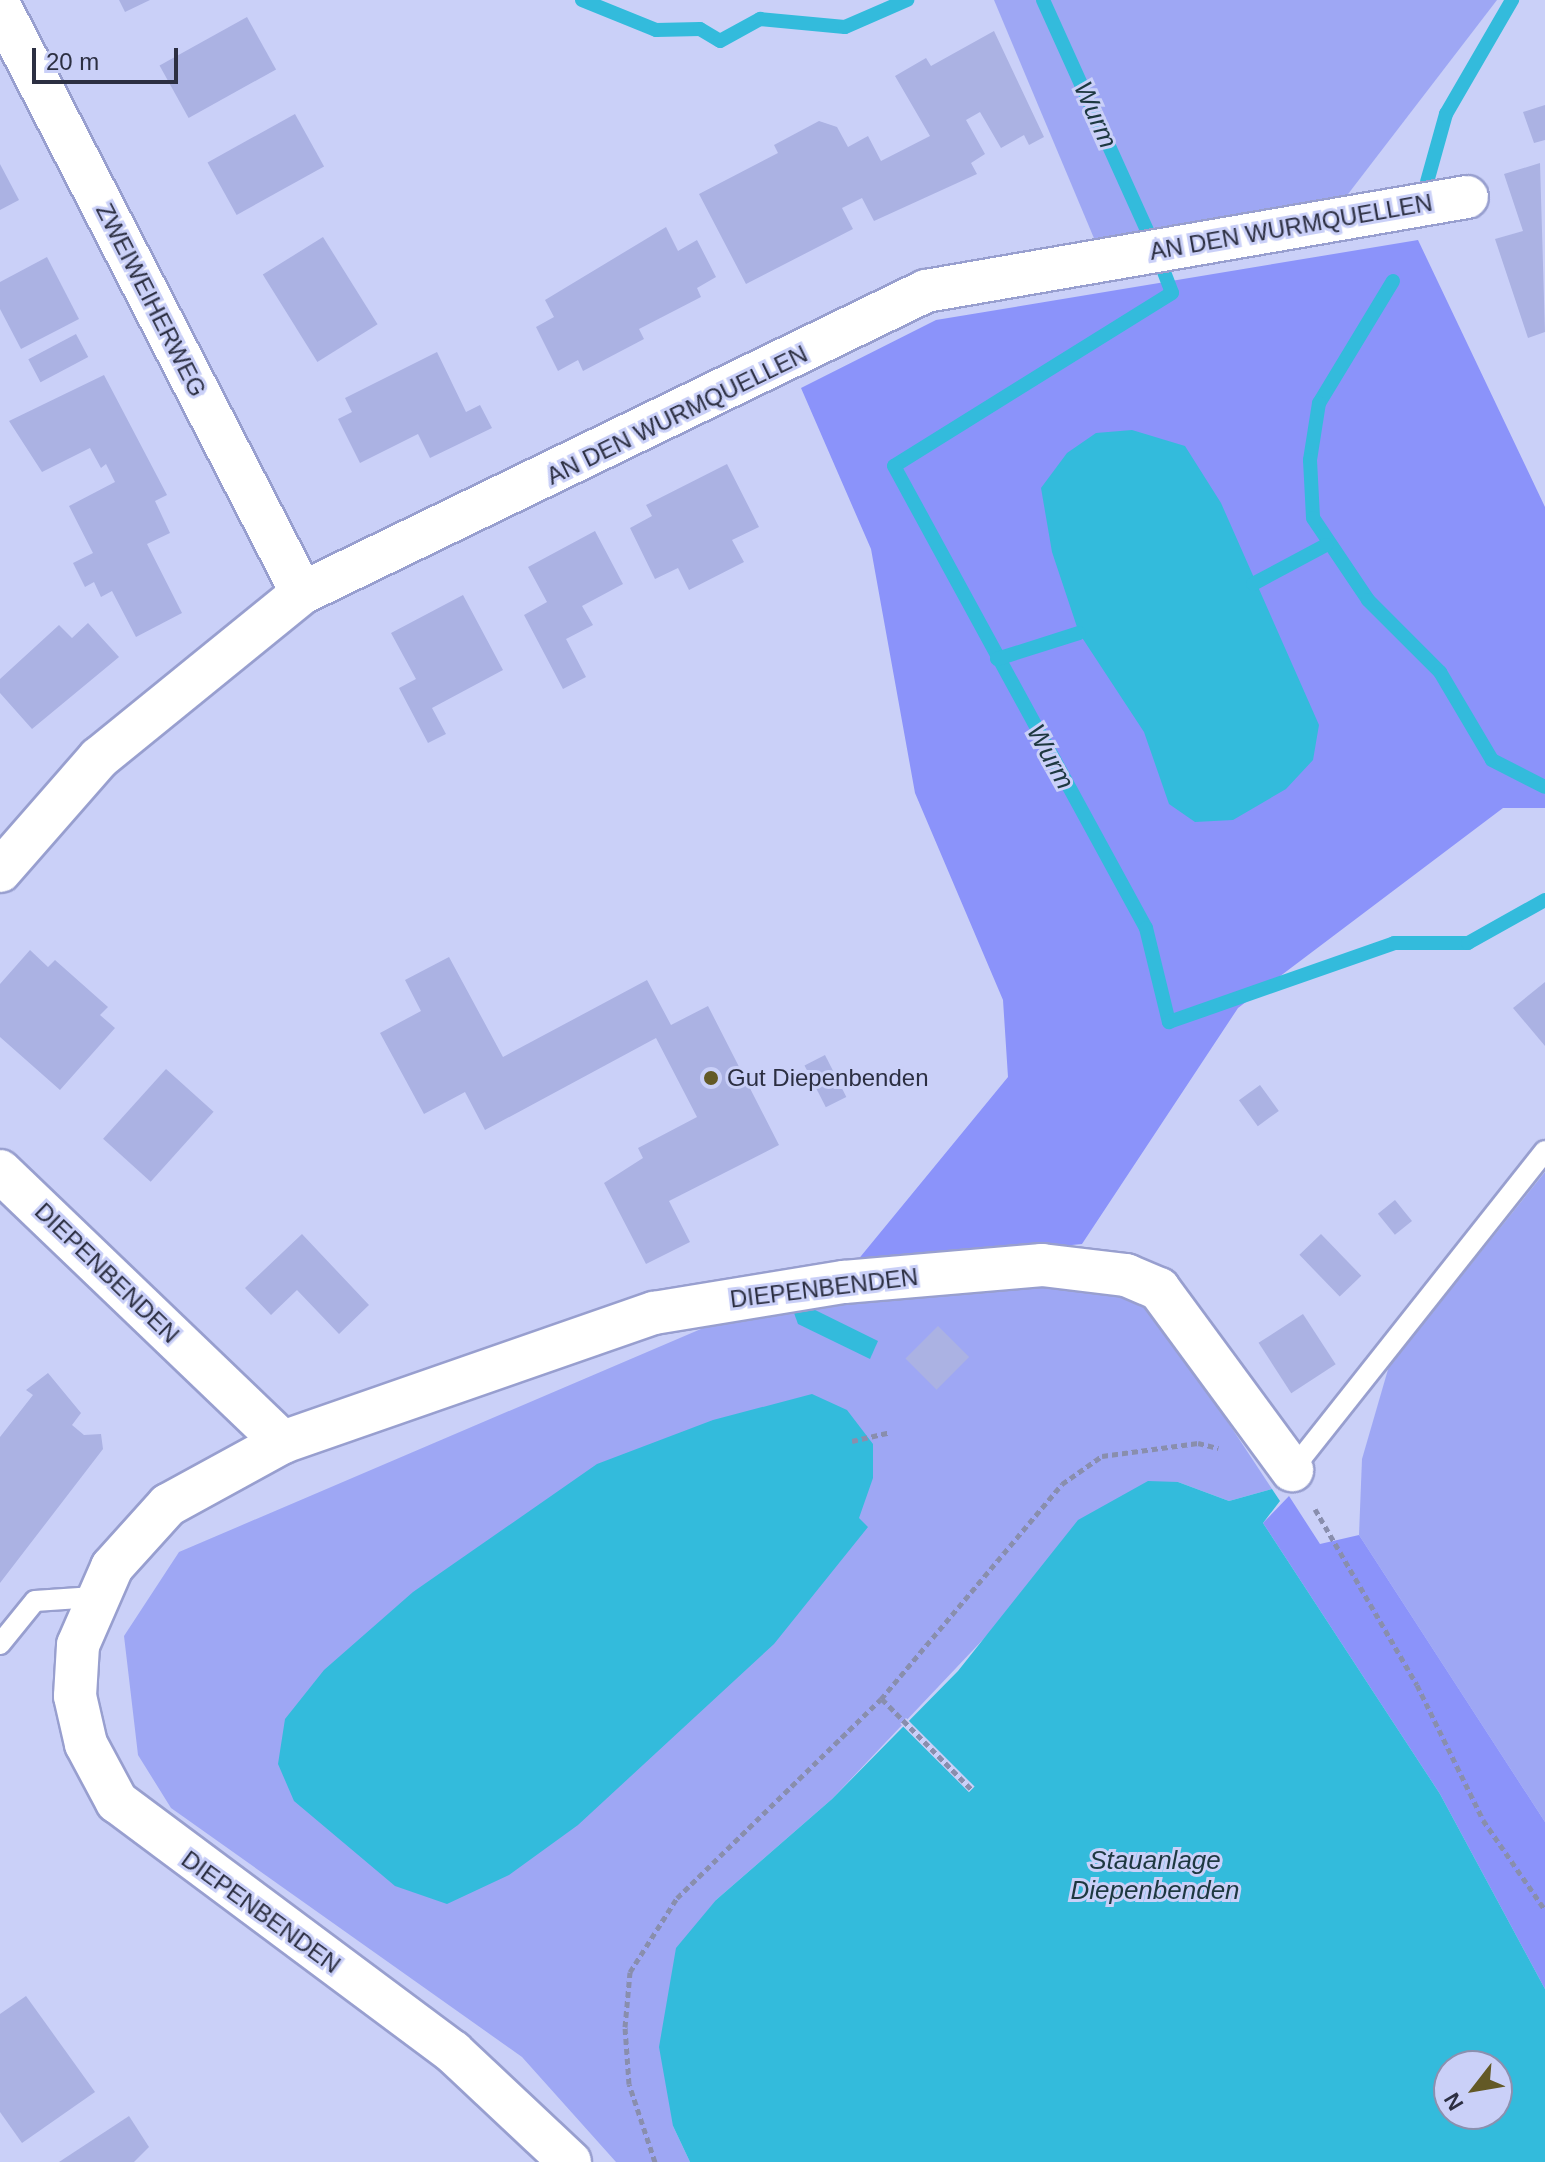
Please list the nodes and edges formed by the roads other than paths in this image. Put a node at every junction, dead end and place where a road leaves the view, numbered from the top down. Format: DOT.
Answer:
graph roads {
  1 [pos="0,7"];
  2 [pos="1467,197"];
  3 [pos="302,593"];
  4 [pos="0,871"];
  5 [pos="1545,1151"];
  6 [pos="0,1171"];
  7 [pos="283,1442"];
  8 [pos="1292,1470"];
  9 [pos="94,1597"];
  10 [pos="0,1644"];
  11 [pos="570,2162"];
  1 -- 3 [label="street, ZWEIWEIHERWEG"];
  2 -- 3 [label="street, AN DEN WURMQUELLEN"];
  3 -- 4 [label="street, AN DEN WURMQUELLEN"];
  5 -- 8 [label="lane"];
  6 -- 7 [label="street, DIEPENBENDEN"];
  7 -- 8 [label="street, DIEPENBENDEN"];
  7 -- 9 [label="street, DIEPENBENDEN"];
  9 -- 10 [label="lane"];
  9 -- 11 [label="street, DIEPENBENDEN"];
}
